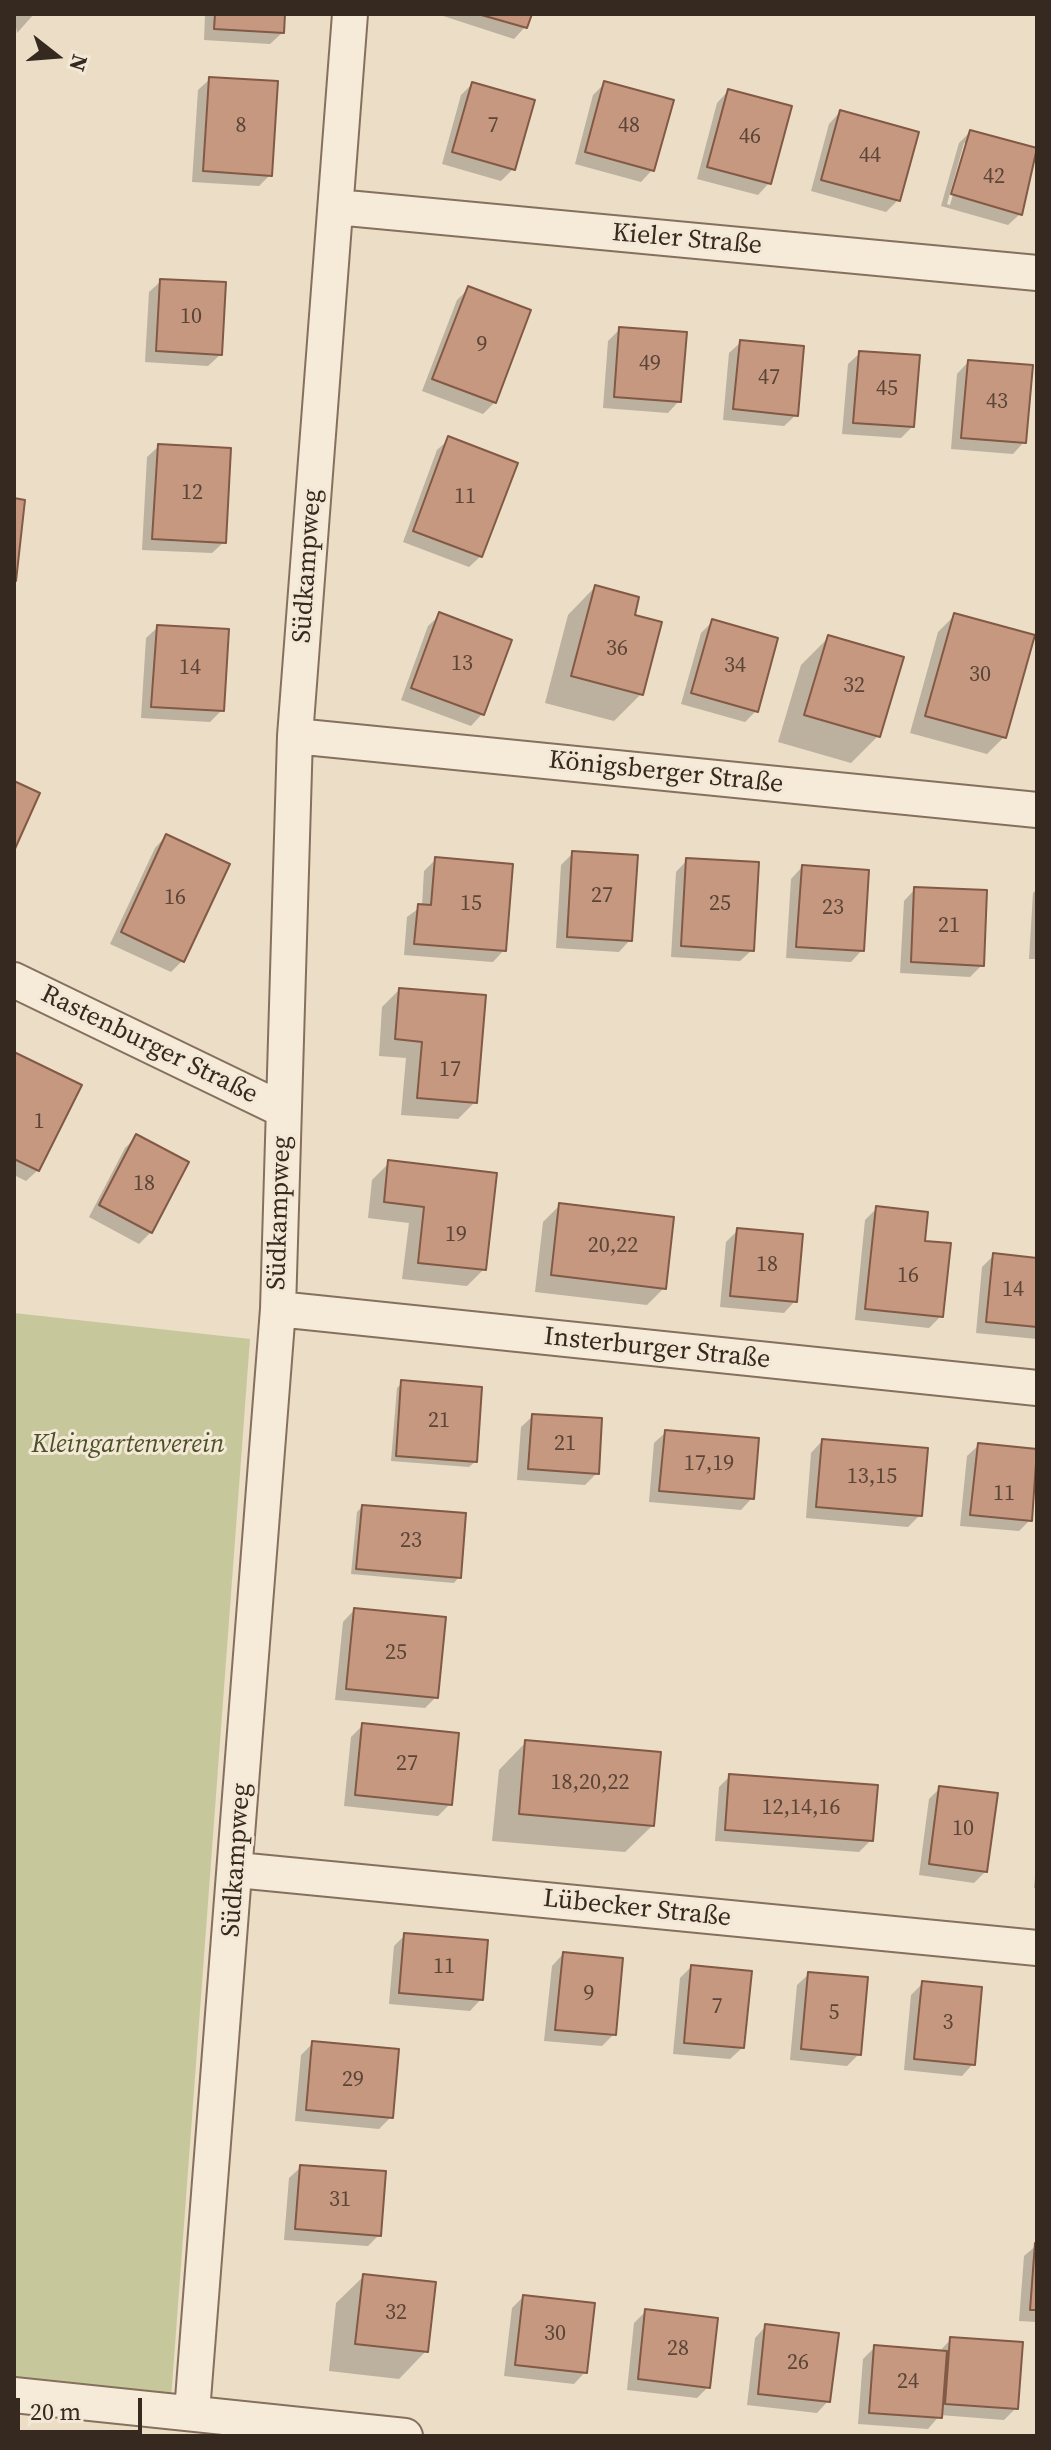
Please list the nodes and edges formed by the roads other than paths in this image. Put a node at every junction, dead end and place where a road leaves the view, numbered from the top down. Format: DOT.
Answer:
graph roads {
  1 [pos="350,14"];
  2 [pos="336,207"];
  3 [pos="1037,273"];
  4 [pos="295,736"];
  5 [pos="1037,810"];
  6 [pos="14,980"];
  7 [pos="283,1110"];
  8 [pos="278,1309"];
  9 [pos="1037,1388"];
  10 [pos="237,1870"];
  11 [pos="1037,1948"];
  12 [pos="14,2395"];
  13 [pos="192,2412"];
  14 [pos="405,2436"];
  1 -- 2 [label="street, Südkampweg"];
  2 -- 3 [label="street, Kieler Straße"];
  2 -- 4 [label="street, Südkampweg"];
  4 -- 5 [label="street, Königsberger Straße"];
  4 -- 7 [label="street, Südkampweg"];
  6 -- 7 [label="street, Rastenburger Straße"];
  7 -- 8 [label="street, Südkampweg"];
  8 -- 9 [label="street, Insterburger Straße"];
  8 -- 10 [label="street, Südkampweg"];
  10 -- 11 [label="street, Lübecker Straße"];
  10 -- 13 [label="street, Südkampweg"];
  12 -- 13 [label="street"];
  13 -- 14 [label="street"];
}
